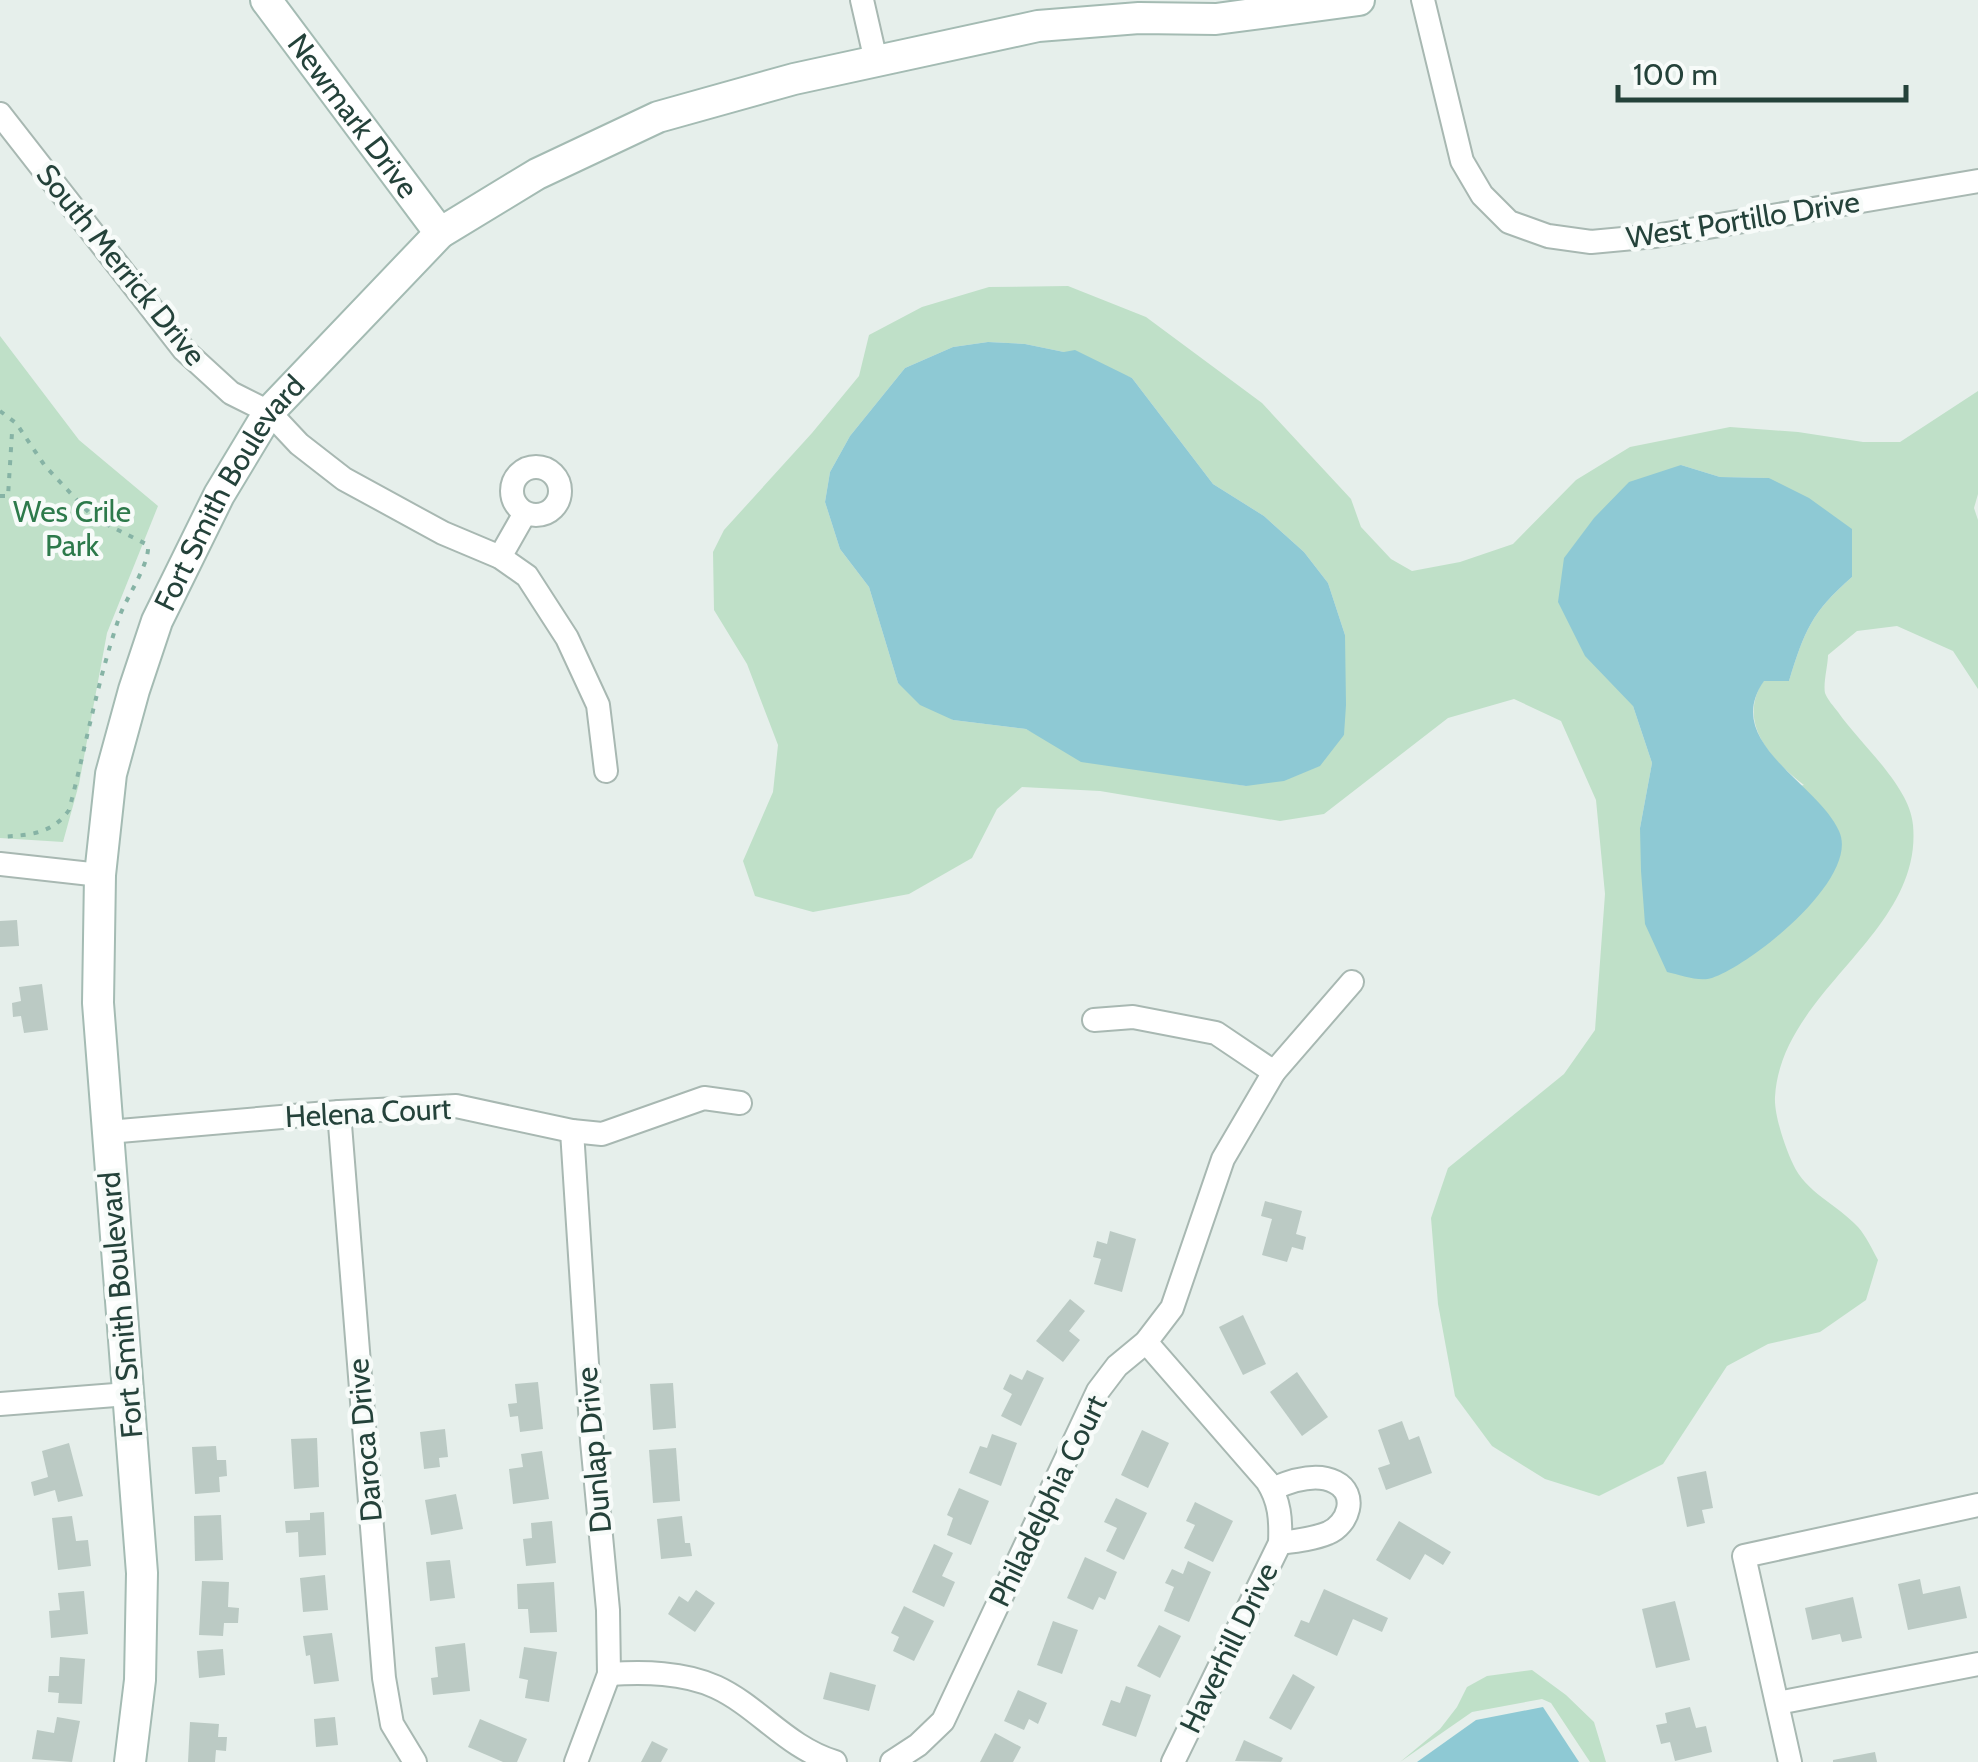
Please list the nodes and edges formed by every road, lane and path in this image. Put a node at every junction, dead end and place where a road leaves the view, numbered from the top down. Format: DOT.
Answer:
graph roads {
  1 [pos="266,0"];
  2 [pos="862,0"];
  3 [pos="1359,0"];
  4 [pos="1423,0"];
  5 [pos="1137,9"];
  6 [pos="876,60"];
  7 [pos="0,114"];
  8 [pos="1978,181"];
  9 [pos="440,233"];
  10 [pos="0,411"];
  11 [pos="269,412"];
  12 [pos="12,433"];
  13 [pos="0,496"];
  14 [pos="526,513"];
  15 [pos="500,557"];
  16 [pos="606,771"];
  17 [pos="0,837"];
  18 [pos="0,864"];
  19 [pos="100,874"];
  20 [pos="1352,982"];
  21 [pos="1094,1020"];
  22 [pos="1274,1072"];
  23 [pos="740,1104"];
  24 [pos="340,1112"];
  25 [pos="572,1131"];
  26 [pos="108,1132"];
  27 [pos="1146,1342"];
  28 [pos="128,1394"];
  29 [pos="0,1404"];
  30 [pos="1272,1489"];
  31 [pos="1978,1505"];
  32 [pos="1280,1543"];
  33 [pos="1978,1664"];
  34 [pos="609,1674"];
  35 [pos="1778,1703"];
  36 [pos="130,1762"];
  37 [pos="414,1762"];
  38 [pos="576,1762"];
  39 [pos="834,1762"];
  40 [pos="892,1762"];
  41 [pos="1173,1762"];
  42 [pos="1790,1762"];
  1 -- 9 [label="street, Newmark Drive"];
  2 -- 6 [label="street"];
  3 -- 5 [label="street, Fort Smith Boulevard"];
  4 -- 8 [label="street, West Portillo Drive"];
  5 -- 6 [label="street, Fort Smith Boulevard"];
  6 -- 9 [label="street, Fort Smith Boulevard"];
  7 -- 11 [label="street, South Merrick Drive"];
  9 -- 11 [label="street, Fort Smith Boulevard"];
  10 -- 17 [label="path"];
  11 -- 15 [label="street, South Merrick Drive"];
  11 -- 19 [label="street, Fort Smith Boulevard"];
  12 -- 13 [label="path"];
  14 -- 15 [label="street"];
  15 -- 16 [label="street, South Merrick Drive"];
  18 -- 19 [label="street"];
  19 -- 26 [label="street, Fort Smith Boulevard"];
  20 -- 22 [label="street, Philadelphia Court"];
  21 -- 22 [label="street"];
  22 -- 27 [label="street, Philadelphia Court"];
  23 -- 25 [label="street, Helena Court"];
  24 -- 25 [label="street, Helena Court"];
  24 -- 26 [label="street, Helena Court"];
  24 -- 37 [label="street, Daroca Drive"];
  25 -- 34 [label="street, Dunlap Drive"];
  26 -- 28 [label="street, Fort Smith Boulevard"];
  27 -- 30 [label="street"];
  27 -- 40 [label="street, Philadelphia Court"];
  28 -- 29 [label="street"];
  28 -- 36 [label="street, Fort Smith Boulevard"];
  30 -- 32 [label="street, Haverhill Drive"];
  30 -- 32 [label="street"];
  31 -- 35 [label="street"];
  32 -- 41 [label="street, Haverhill Drive"];
  33 -- 35 [label="street"];
  34 -- 38 [label="street, Dunlap Drive"];
  34 -- 39 [label="street"];
  35 -- 42 [label="street"];
}
